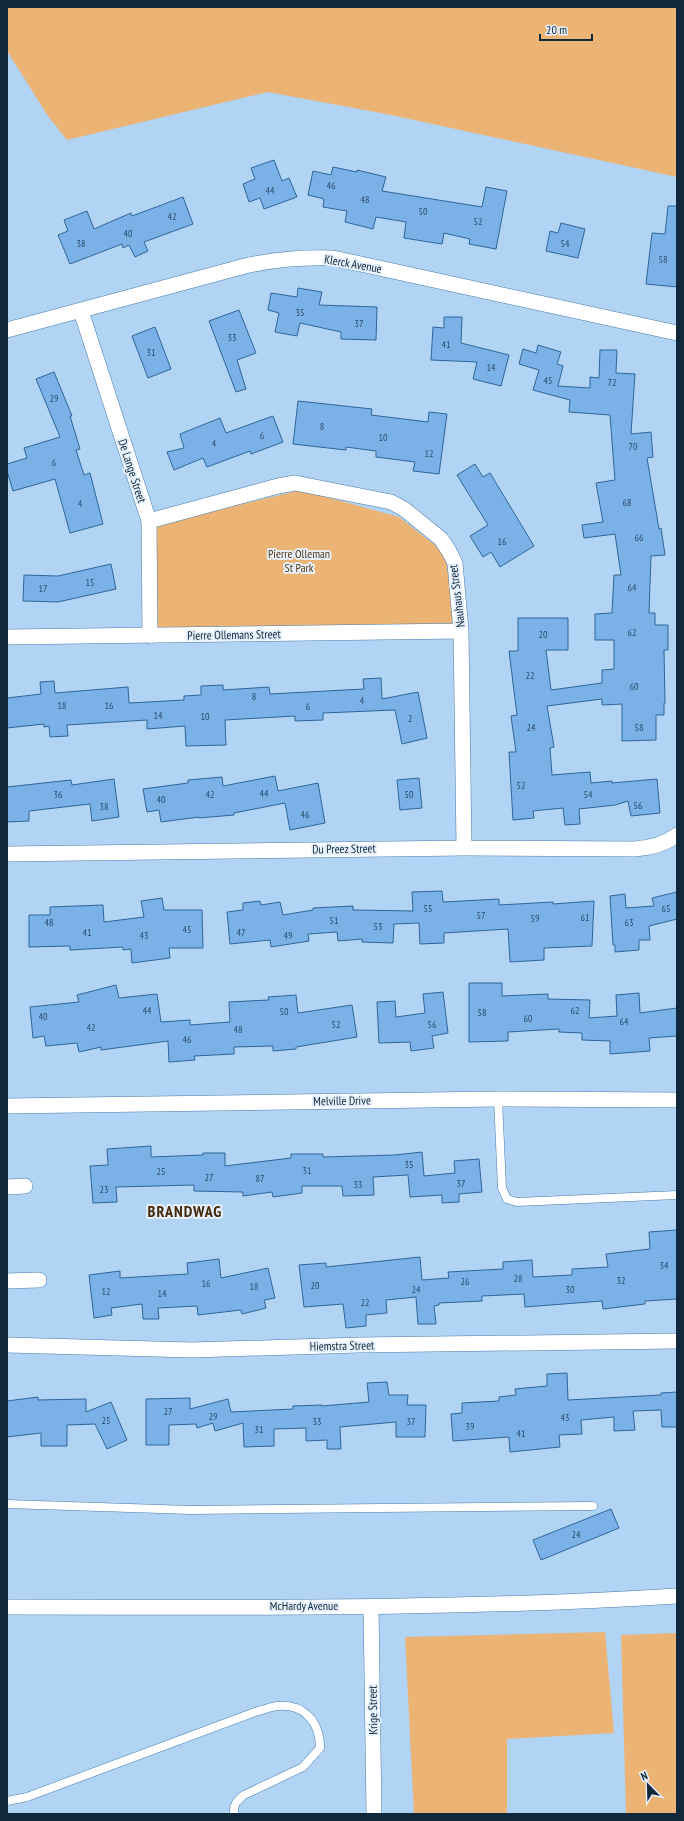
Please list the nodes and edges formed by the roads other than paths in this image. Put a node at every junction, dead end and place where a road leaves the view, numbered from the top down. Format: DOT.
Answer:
graph roads {
  1 [pos="81,311"];
  2 [pos="7,330"];
  3 [pos="677,333"];
  4 [pos="149,521"];
  5 [pos="461,631"];
  6 [pos="150,636"];
  7 [pos="7,637"];
  8 [pos="677,835"];
  9 [pos="464,848"];
  10 [pos="7,854"];
  11 [pos="498,1099"];
  12 [pos="677,1100"];
  13 [pos="7,1106"];
  14 [pos="25,1186"];
  15 [pos="7,1187"];
  16 [pos="677,1195"];
  17 [pos="39,1280"];
  18 [pos="7,1281"];
  19 [pos="677,1341"];
  20 [pos="7,1345"];
  21 [pos="7,1504"];
  22 [pos="593,1506"];
  23 [pos="677,1596"];
  24 [pos="602,1601"];
  25 [pos="677,1602"];
  26 [pos="371,1606"];
  27 [pos="7,1607"];
  28 [pos="7,1801"];
  29 [pos="234,1814"];
  30 [pos="374,1814"];
  1 -- 2 [label="street, Klerck Avenue"];
  1 -- 3 [label="street, Klerck Avenue"];
  1 -- 4 [label="street, De Lange Street"];
  4 -- 5 [label="street, Nauhaus Street"];
  4 -- 6 [label="street, De Lange Street"];
  5 -- 6 [label="street, Pierre Ollemans Street"];
  5 -- 9 [label="street, Nauhaus Street"];
  6 -- 7 [label="street, Pierre Ollemans Street"];
  8 -- 9 [label="street, Du Preez Street"];
  9 -- 10 [label="street, Du Preez Street"];
  11 -- 12 [label="street, Melville Drive"];
  11 -- 13 [label="street, Melville Drive"];
  11 -- 16 [label="lane"];
  14 -- 15 [label="street"];
  17 -- 18 [label="street"];
  19 -- 20 [label="street, Hiemstra Street"];
  21 -- 22 [label="lane"];
  23 -- 24 [label="street, McHardy Avenue"];
  24 -- 25 [label="street, McHardy Avenue"];
  24 -- 26 [label="street, McHardy Avenue"];
  26 -- 27 [label="street, McHardy Avenue"];
  26 -- 30 [label="street, Krige Street"];
  28 -- 29 [label="lane"];
}
